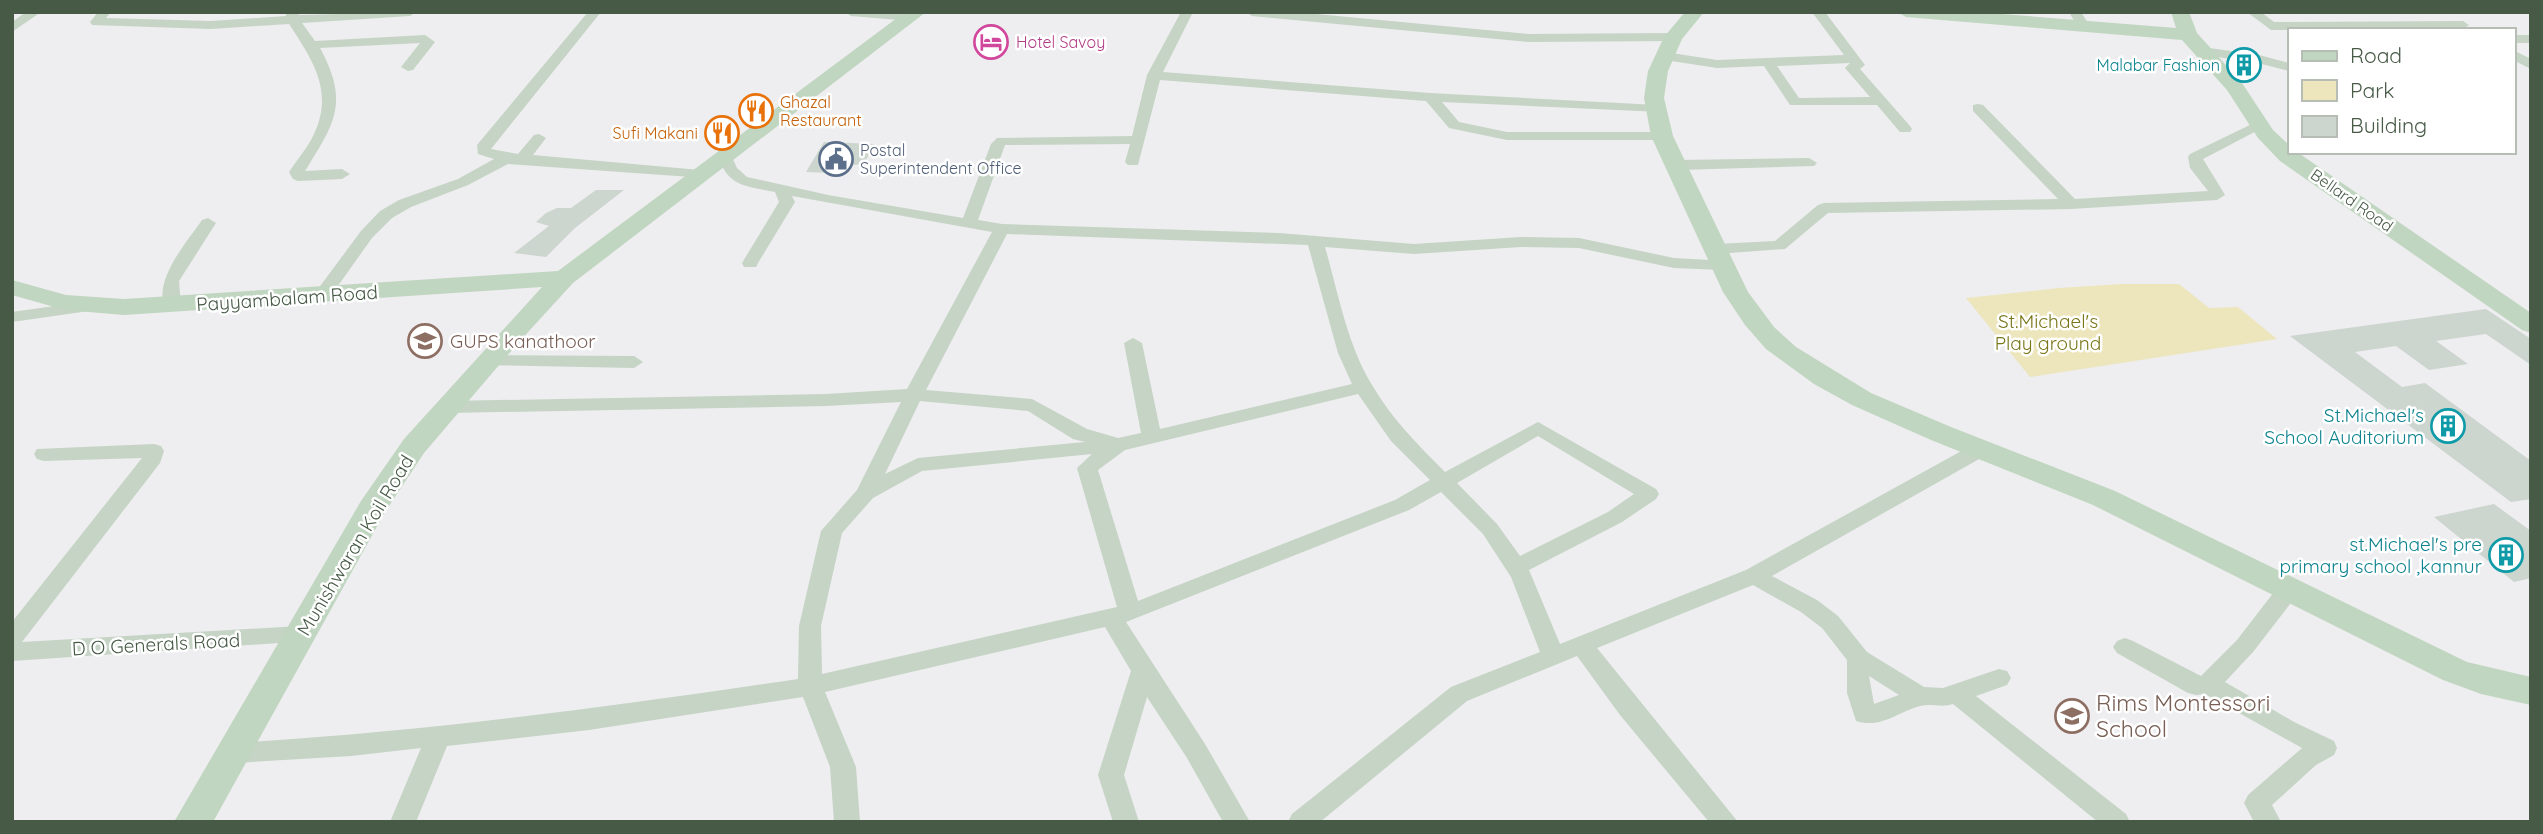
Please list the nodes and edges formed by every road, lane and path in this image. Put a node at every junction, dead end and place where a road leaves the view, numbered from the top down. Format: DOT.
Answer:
graph roads {
  1 [pos="36,12"];
  2 [pos="105,12"];
  3 [pos="410,12"];
  4 [pos="595,12"];
  5 [pos="851,12"];
  6 [pos="1187,12"];
  7 [pos="1252,12"];
  8 [pos="1695,12"];
  9 [pos="1818,12"];
  10 [pos="1906,12"];
  11 [pos="2180,12"];
  12 [pos="2253,12"];
  13 [pos="2441,12"];
  14 [pos="1935,13"];
  15 [pos="1291,14"];
  16 [pos="914,15"];
  17 [pos="293,16"];
  18 [pos="2080,20"];
  19 [pos="2467,27"];
  20 [pos="12,28"];
  21 [pos="2195,43"];
  22 [pos="312,45"];
  23 [pos="1669,46"];
  24 [pos="2515,55"];
  25 [pos="1853,59"];
  26 [pos="1768,62"];
  27 [pos="2531,65"];
  28 [pos="408,67"];
  29 [pos="2288,67"];
  30 [pos="1154,75"];
  31 [pos="1430,97"];
  32 [pos="1881,101"];
  33 [pos="1978,108"];
  34 [pos="1659,122"];
  35 [pos="2259,126"];
  36 [pos="1905,129"];
  37 [pos="539,138"];
  38 [pos="1138,140"];
  39 [pos="725,156"];
  40 [pos="514,159"];
  41 [pos="1133,162"];
  42 [pos="1810,163"];
  43 [pos="1678,165"];
  44 [pos="342,174"];
  45 [pos="700,175"];
  46 [pos="781,189"];
  47 [pos="2071,204"];
  48 [pos="208,223"];
  49 [pos="969,223"];
  50 [pos="1002,229"];
  51 [pos="1315,241"];
  52 [pos="1720,257"];
  53 [pos="750,263"];
  54 [pos="564,278"];
  55 [pos="12,287"];
  56 [pos="324,293"];
  57 [pos="90,306"];
  58 [pos="172,306"];
  59 [pos="12,317"];
  60 [pos="2531,325"];
  61 [pos="1133,343"];
  62 [pos="488,360"];
  63 [pos="634,362"];
  64 [pos="1363,387"];
  65 [pos="914,395"];
  66 [pos="448,407"];
  67 [pos="1152,437"];
  68 [pos="1118,445"];
  69 [pos="1981,449"];
  70 [pos="44,454"];
  71 [pos="1443,484"];
  72 [pos="866,493"];
  73 [pos="1517,567"];
  74 [pos="1754,576"];
  75 [pos="2289,589"];
  76 [pos="1121,615"];
  77 [pos="300,635"];
  78 [pos="12,639"];
  79 [pos="1582,646"];
  80 [pos="2125,646"];
  81 [pos="12,652"];
  82 [pos="1555,657"];
  83 [pos="1859,658"];
  84 [pos="1143,671"];
  85 [pos="1999,678"];
  86 [pos="810,684"];
  87 [pos="2208,684"];
  88 [pos="2531,691"];
  89 [pos="1956,693"];
  90 [pos="1919,696"];
  91 [pos="439,736"];
  92 [pos="233,753"];
  93 [pos="1308,819"];
  94 [pos="193,822"];
  95 [pos="403,822"];
  96 [pos="847,822"];
  97 [pos="1126,822"];
  98 [pos="1237,822"];
  99 [pos="1725,822"];
  100 [pos="2117,822"];
  101 [pos="2268,822"];
  1 -- 20 [label="street"];
  2 -- 17 [label="street"];
  3 -- 17 [label="street"];
  4 -- 40 [label="street"];
  5 -- 16 [label="street"];
  6 -- 30 [label="street"];
  7 -- 15 [label="street"];
  8 -- 23 [label="main road"];
  9 -- 25 [label="street"];
  10 -- 14 [label="main road"];
  11 -- 21 [label="main road, Bellard Road"];
  12 -- 19 [label="street"];
  13 -- 19 [label="street"];
  14 -- 18 [label="main road"];
  15 -- 23 [label="street"];
  16 -- 39 [label="main road, Munishwaran Koil Road"];
  17 -- 22 [label="street"];
  18 -- 21 [label="main road"];
  21 -- 29 [label="street"];
  21 -- 35 [label="main road, Bellard Road"];
  22 -- 28 [label="street"];
  22 -- 44 [label="street"];
  23 -- 26 [label="street"];
  23 -- 34 [label="main road"];
  24 -- 27 [label="street"];
  25 -- 26 [label="street"];
  25 -- 32 [label="street"];
  26 -- 32 [label="street"];
  30 -- 31 [label="street"];
  30 -- 38 [label="street"];
  31 -- 34 [label="street"];
  31 -- 34 [label="street"];
  32 -- 36 [label="street"];
  33 -- 47 [label="street"];
  34 -- 43 [label="main road"];
  35 -- 47 [label="street"];
  35 -- 60 [label="main road, Bellard Road"];
  37 -- 40 [label="street"];
  38 -- 41 [label="street"];
  38 -- 49 [label="street"];
  39 -- 45 [label="main road, Munishwaran Koil Road"];
  39 -- 46 [label="street"];
  40 -- 45 [label="street"];
  40 -- 56 [label="street"];
  42 -- 43 [label="street"];
  43 -- 52 [label="main road"];
  45 -- 54 [label="main road, Munishwaran Koil Road"];
  46 -- 49 [label="street"];
  46 -- 53 [label="street"];
  47 -- 52 [label="street"];
  48 -- 58 [label="street"];
  49 -- 50 [label="street"];
  50 -- 51 [label="street"];
  50 -- 65 [label="street"];
  51 -- 52 [label="street"];
  51 -- 64 [label="street"];
  52 -- 69 [label="main road"];
  54 -- 56 [label="main road, Payyambalam Road"];
  54 -- 62 [label="main road, Munishwaran Koil Road"];
  55 -- 57 [label="main road, Payyambalam Road"];
  56 -- 58 [label="main road, Payyambalam Road"];
  57 -- 58 [label="main road, Payyambalam Road"];
  57 -- 59 [label="street"];
  61 -- 67 [label="street"];
  62 -- 63 [label="street"];
  62 -- 66 [label="main road, Munishwaran Koil Road"];
  64 -- 67 [label="street"];
  64 -- 71 [label="street"];
  65 -- 66 [label="street"];
  65 -- 68 [label="street"];
  65 -- 72 [label="street"];
  66 -- 77 [label="main road, Munishwaran Koil Road"];
  67 -- 68 [label="street"];
  68 -- 72 [label="street"];
  68 -- 76 [label="street"];
  69 -- 74 [label="street"];
  69 -- 75 [label="main road"];
  70 -- 78 [label="street"];
  71 -- 73 [label="street"];
  71 -- 73 [label="street"];
  71 -- 76 [label="street"];
  72 -- 86 [label="street"];
  73 -- 82 [label="street"];
  74 -- 79 [label="street"];
  74 -- 83 [label="street"];
  75 -- 87 [label="street"];
  75 -- 88 [label="main road"];
  76 -- 84 [label="street"];
  76 -- 86 [label="street"];
  77 -- 81 [label="street, D O Generals Road"];
  77 -- 92 [label="main road, Munishwaran Koil Road"];
  79 -- 82 [label="street"];
  79 -- 99 [label="street"];
  80 -- 87 [label="street"];
  82 -- 93 [label="street"];
  83 -- 90 [label="street"];
  83 -- 90 [label="street"];
  84 -- 97 [label="street"];
  84 -- 98 [label="street"];
  85 -- 89 [label="street"];
  86 -- 91 [label="street"];
  86 -- 96 [label="street"];
  87 -- 101 [label="street"];
  89 -- 90 [label="street"];
  89 -- 100 [label="street"];
  91 -- 92 [label="street"];
  91 -- 95 [label="street"];
  92 -- 94 [label="main road, Munishwaran Koil Road"];
}
